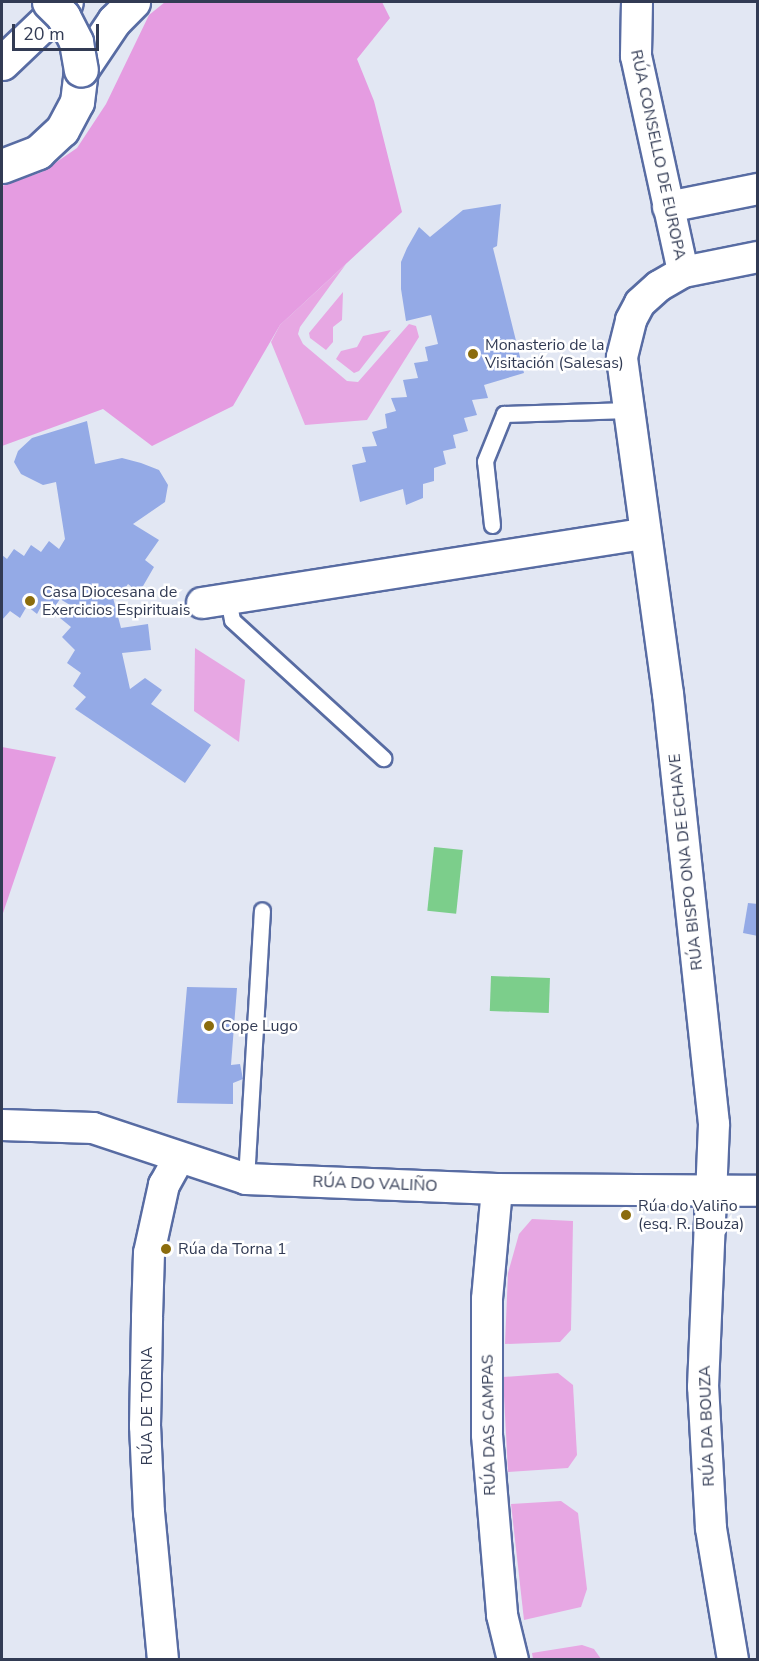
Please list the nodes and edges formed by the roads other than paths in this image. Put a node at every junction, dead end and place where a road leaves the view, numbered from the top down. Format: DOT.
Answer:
graph roads {
  1 [pos="49,2"];
  2 [pos="66,2"];
  3 [pos="133,2"];
  4 [pos="637,2"];
  5 [pos="2,63"];
  6 [pos="81,70"];
  7 [pos="2,165"];
  8 [pos="758,189"];
  9 [pos="668,207"];
  10 [pos="758,257"];
  11 [pos="683,272"];
  12 [pos="628,410"];
  13 [pos="492,525"];
  14 [pos="645,534"];
  15 [pos="215,601"];
  16 [pos="384,758"];
  17 [pos="262,910"];
  18 [pos="2,1125"];
  19 [pos="179,1158"];
  20 [pos="246,1179"];
  21 [pos="497,1189"];
  22 [pos="710,1190"];
  23 [pos="758,1191"];
  24 [pos="163,1659"];
  25 [pos="513,1659"];
  26 [pos="733,1659"];
  1 -- 6 [label="main road, bridge"];
  2 -- 5 [label="main road"];
  3 -- 6 [label="main road"];
  4 -- 9 [label="street, RÚA CONSELLO DE EUROPA"];
  6 -- 7 [label="main road"];
  8 -- 9 [label="street"];
  9 -- 11 [label="street, RÚA CONSELLO DE EUROPA"];
  10 -- 11 [label="street, RÚA BISPO ONA DE ECHAVE"];
  11 -- 12 [label="street, RÚA BISPO ONA DE ECHAVE"];
  12 -- 13 [label="lane"];
  12 -- 14 [label="street, RÚA BISPO ONA DE ECHAVE"];
  14 -- 15 [label="street"];
  14 -- 22 [label="street, RÚA BISPO ONA DE ECHAVE"];
  15 -- 16 [label="lane"];
  17 -- 20 [label="lane"];
  18 -- 19 [label="street, RÚA DO VALIÑO"];
  19 -- 20 [label="street, RÚA DO VALIÑO"];
  19 -- 24 [label="street, RÚA DE TORNA"];
  20 -- 21 [label="street, RÚA DO VALIÑO"];
  21 -- 22 [label="street, RÚA DO VALIÑO"];
  21 -- 25 [label="street, RÚA DAS CAMPAS"];
  22 -- 23 [label="street, RÚA DO VALIÑO"];
  22 -- 26 [label="street, RÚA DA BOUZA"];
}
